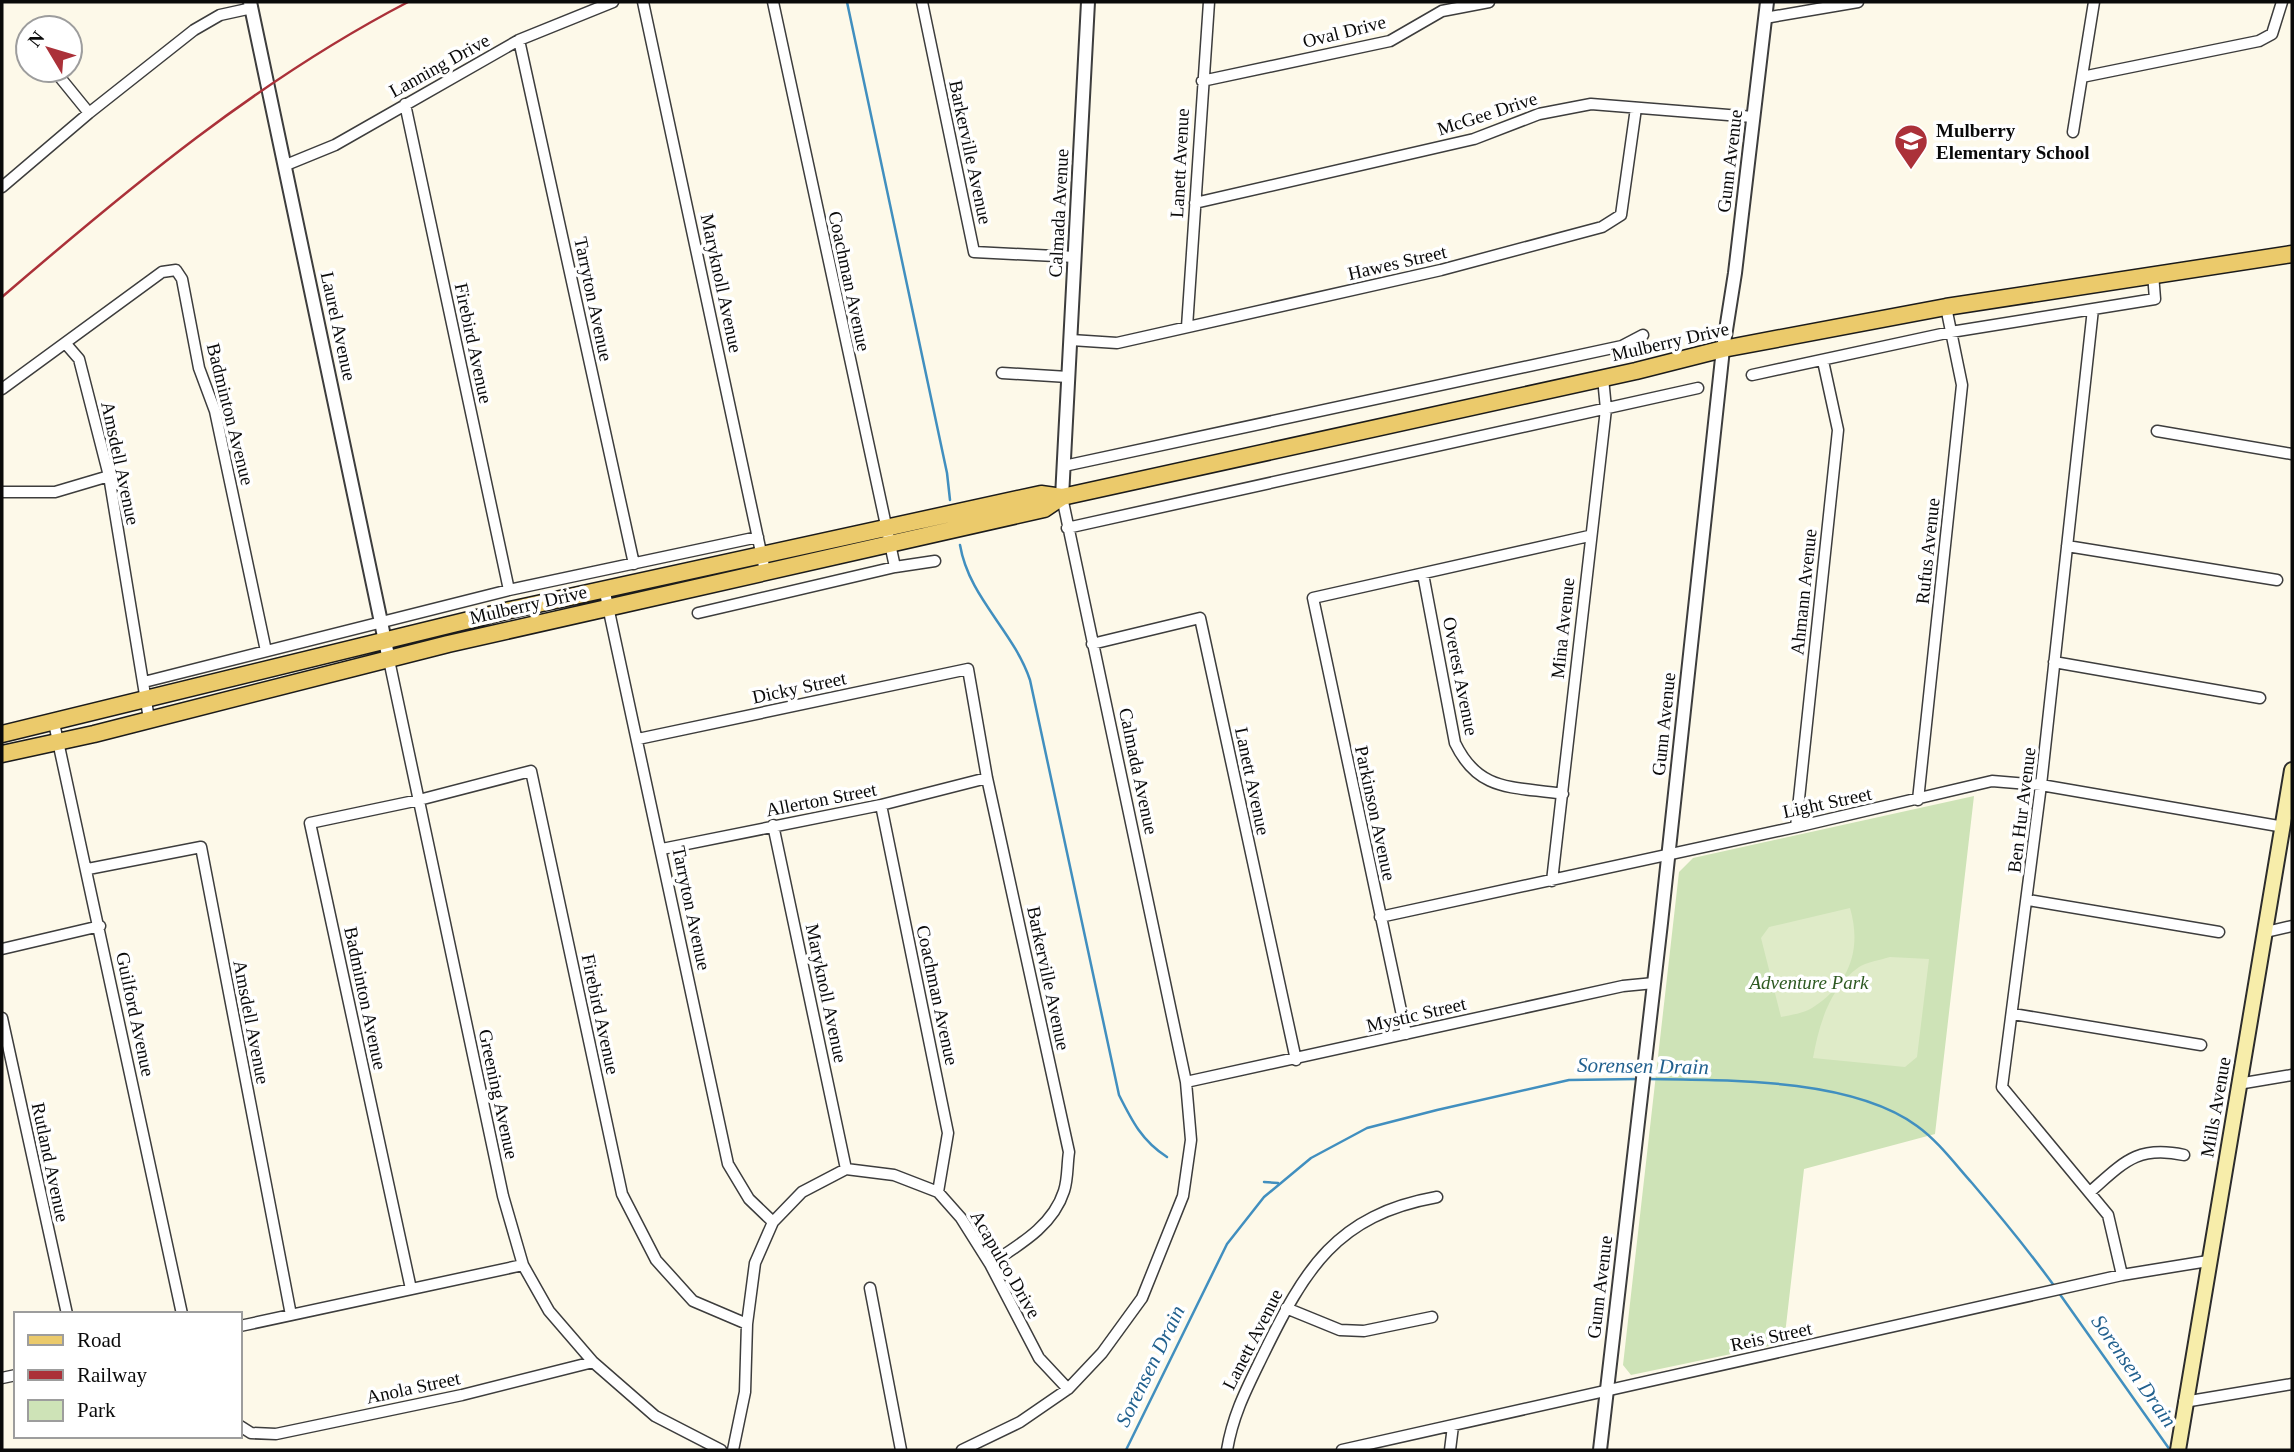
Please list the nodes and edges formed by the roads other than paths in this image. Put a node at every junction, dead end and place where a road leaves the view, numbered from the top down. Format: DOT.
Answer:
graph roads {
  1 [pos="613,2"];
  2 [pos="643,2"];
  3 [pos="773,2"];
  4 [pos="922,2"];
  5 [pos="1088,2"];
  6 [pos="1209,2"];
  7 [pos="1489,2"];
  8 [pos="1767,2"];
  9 [pos="1858,2"];
  10 [pos="2094,2"];
  11 [pos="2282,2"];
  12 [pos="251,5"];
  13 [pos="1765,18"];
  14 [pos="519,40"];
  15 [pos="2082,77"];
  16 [pos="1202,81"];
  17 [pos="65,84"];
  18 [pos="405,104"];
  19 [pos="1636,108"];
  20 [pos="89,113"];
  21 [pos="1753,117"];
  22 [pos="2073,132"];
  23 [pos="286,165"];
  24 [pos="2,187"];
  25 [pos="1195,202"];
  26 [pos="2292,254"];
  27 [pos="1075,257"];
  28 [pos="2152,274"];
  29 [pos="1946,307"];
  30 [pos="2093,309"];
  31 [pos="1187,327"];
  32 [pos="1951,332"];
  33 [pos="1643,335"];
  34 [pos="1070,340"];
  35 [pos="66,344"];
  36 [pos="1723,349"];
  37 [pos="1823,361"];
  38 [pos="1002,373"];
  39 [pos="1752,375"];
  40 [pos="1068,377"];
  41 [pos="1603,378"];
  42 [pos="1698,388"];
  43 [pos="2,389"];
  44 [pos="1606,409"];
  45 [pos="2157,431"];
  46 [pos="2292,454"];
  47 [pos="1064,466"];
  48 [pos="109,477"];
  49 [pos="2,492"];
  50 [pos="1062,498"];
  51 [pos="1066,528"];
  52 [pos="1589,536"];
  53 [pos="886,537"];
  54 [pos="760,545"];
  55 [pos="2067,546"];
  56 [pos="935,561"];
  57 [pos="634,564"];
  58 [pos="895,567"];
  59 [pos="765,571"];
  60 [pos="1423,574"];
  61 [pos="2277,580"];
  62 [pos="604,588"];
  63 [pos="509,590"];
  64 [pos="607,608"];
  65 [pos="698,613"];
  66 [pos="382,622"];
  67 [pos="385,641"];
  68 [pos="1093,645"];
  69 [pos="266,651"];
  70 [pos="389,660"];
  71 [pos="2054,662"];
  72 [pos="968,669"];
  73 [pos="144,681"];
  74 [pos="2260,698"];
  75 [pos="147,701"];
  76 [pos="149,719"];
  77 [pos="54,723"];
  78 [pos="2,734"];
  79 [pos="638,739"];
  80 [pos="58,742"];
  81 [pos="2,754"];
  82 [pos="2292,771"];
  83 [pos="987,778"];
  84 [pos="2041,785"];
  85 [pos="1563,794"];
  86 [pos="419,800"];
  87 [pos="1918,800"];
  88 [pos="881,805"];
  89 [pos="773,825"];
  90 [pos="1796,827"];
  91 [pos="2284,827"];
  92 [pos="662,849"];
  93 [pos="1669,854"];
  94 [pos="88,869"];
  95 [pos="1552,881"];
  96 [pos="2028,900"];
  97 [pos="1380,917"];
  98 [pos="100,926"];
  99 [pos="2292,926"];
  100 [pos="2219,932"];
  101 [pos="2266,932"];
  102 [pos="2,950"];
  103 [pos="1654,983"];
  104 [pos="2013,1014"];
  105 [pos="2,1018"];
  106 [pos="1406,1034"];
  107 [pos="2201,1045"];
  108 [pos="1296,1060"];
  109 [pos="2292,1075"];
  110 [pos="1186,1082"];
  111 [pos="2238,1084"];
  112 [pos="2184,1156"];
  113 [pos="846,1168"];
  114 [pos="2091,1191"];
  115 [pos="938,1192"];
  116 [pos="1437,1196"];
  117 [pos="773,1222"];
  118 [pos="2208,1261"];
  119 [pos="990,1264"];
  120 [pos="523,1265"];
  121 [pos="2122,1275"];
  122 [pos="411,1289"];
  123 [pos="870,1289"];
  124 [pos="1286,1308"];
  125 [pos="67,1312"];
  126 [pos="182,1312"];
  127 [pos="290,1315"];
  128 [pos="1432,1317"];
  129 [pos="747,1324"];
  130 [pos="242,1326"];
  131 [pos="593,1362"];
  132 [pos="2292,1384"];
  133 [pos="1068,1389"];
  134 [pos="1606,1389"];
  135 [pos="2185,1402"];
  136 [pos="1453,1426"];
  137 [pos="242,1427"];
  138 [pos="2178,1447"];
  139 [pos="721,1450"];
  140 [pos="733,1450"];
  141 [pos="901,1450"];
  142 [pos="962,1450"];
  143 [pos="1227,1450"];
  144 [pos="1342,1450"];
  145 [pos="1450,1450"];
  146 [pos="1600,1450"];
  1 -- 14 [label="street, Lanning Drive"];
  2 -- 54 [label="street, Maryknoll Avenue"];
  3 -- 53 [label="street, Coachman Avenue"];
  4 -- 27 [label="street, Barkerville Avenue"];
  5 -- 27 [label="street, Calmada Avenue"];
  6 -- 16 [label="street, Lanett Avenue"];
  7 -- 16 [label="street, Oval Drive"];
  8 -- 13 [label="street, Gunn Avenue"];
  9 -- 13 [label="street"];
  10 -- 15 [label="street"];
  11 -- 15 [label="street"];
  12 -- 20 [label="street"];
  12 -- 23 [label="street, Laurel Avenue"];
  13 -- 21 [label="street, Gunn Avenue"];
  14 -- 18 [label="street, Lanning Drive"];
  14 -- 57 [label="street, Tarryton Avenue"];
  15 -- 22 [label="street"];
  16 -- 25 [label="street, Lanett Avenue"];
  17 -- 20 [label="street"];
  18 -- 23 [label="street, Lanning Drive"];
  18 -- 63 [label="street, Firebird Avenue"];
  19 -- 21 [label="street, McGee Drive"];
  19 -- 25 [label="street, McGee Drive"];
  19 -- 31 [label="street, Hawes Street"];
  20 -- 24 [label="street"];
  21 -- 36 [label="street, Gunn Avenue"];
  23 -- 66 [label="street, Laurel Avenue"];
  25 -- 31 [label="street, Lanett Avenue"];
  26 -- 28 [label="main road, Mulberry Drive"];
  27 -- 34 [label="street, Calmada Avenue"];
  28 -- 29 [label="main road, Mulberry Drive"];
  28 -- 30 [label="street"];
  29 -- 32 [label="street, Rufus Avenue"];
  29 -- 36 [label="main road, Mulberry Drive"];
  30 -- 32 [label="street"];
  30 -- 55 [label="street, Ben Hur Avenue"];
  31 -- 34 [label="street, Hawes Street"];
  32 -- 37 [label="street"];
  32 -- 87 [label="street, Rufus Avenue"];
  33 -- 47 [label="street"];
  34 -- 40 [label="street, Calmada Avenue"];
  35 -- 43 [label="street"];
  35 -- 48 [label="street, Amsdell Avenue"];
  35 -- 69 [label="street, Badminton Avenue"];
  36 -- 41 [label="main road, Mulberry Drive"];
  36 -- 93 [label="street, Gunn Avenue"];
  37 -- 39 [label="street"];
  37 -- 90 [label="street, Ahmann Avenue"];
  38 -- 40 [label="street"];
  40 -- 47 [label="street, Calmada Avenue"];
  41 -- 44 [label="street, Mina Avenue"];
  41 -- 50 [label="main road, Mulberry Drive"];
  42 -- 44 [label="street"];
  44 -- 51 [label="street"];
  44 -- 52 [label="street, Mina Avenue"];
  45 -- 46 [label="street"];
  47 -- 50 [label="street, Calmada Avenue"];
  48 -- 49 [label="street"];
  48 -- 73 [label="street, Amsdell Avenue"];
  50 -- 51 [label="street, Calmada Avenue"];
  50 -- 53 [label="main road, Mulberry Drive"];
  51 -- 68 [label="street, Calmada Avenue"];
  52 -- 60 [label="street"];
  52 -- 85 [label="street, Mina Avenue"];
  53 -- 54 [label="main road, Mulberry Drive"];
  53 -- 58 [label="street, Coachman Avenue"];
  53 -- 59 [label="main road, Mulberry Drive"];
  54 -- 57 [label="street"];
  54 -- 59 [label="street, Maryknoll Avenue"];
  54 -- 62 [label="main road, Mulberry Drive"];
  55 -- 61 [label="street"];
  55 -- 71 [label="street, Ben Hur Avenue"];
  56 -- 58 [label="street"];
  57 -- 63 [label="street"];
  58 -- 65 [label="street"];
  59 -- 64 [label="main road, Mulberry Drive"];
  60 -- 85 [label="street, Overest Avenue"];
  60 -- 97 [label="street, Parkinson Avenue"];
  62 -- 64 [label="street, Tarryton Avenue"];
  62 -- 67 [label="main road, Mulberry Drive"];
  63 -- 66 [label="street"];
  64 -- 70 [label="main road, Mulberry Drive"];
  64 -- 79 [label="street, Tarryton Avenue"];
  66 -- 67 [label="street, Laurel Avenue"];
  66 -- 69 [label="street"];
  67 -- 70 [label="street, Laurel Avenue"];
  67 -- 75 [label="main road, Mulberry Drive"];
  68 -- 108 [label="street, Lanett Avenue"];
  68 -- 110 [label="street, Calmada Avenue"];
  69 -- 73 [label="street"];
  70 -- 76 [label="main road, Mulberry Drive"];
  70 -- 86 [label="street, Greening Avenue"];
  71 -- 74 [label="street"];
  71 -- 84 [label="street, Ben Hur Avenue"];
  72 -- 79 [label="street, Dicky Street"];
  72 -- 83 [label="street, Barkerville Avenue"];
  73 -- 75 [label="street, Amsdell Avenue"];
  75 -- 76 [label="street, Amsdell Avenue"];
  75 -- 77 [label="main road, Mulberry Drive"];
  76 -- 80 [label="main road, Mulberry Drive"];
  77 -- 78 [label="main road, Mulberry Drive"];
  77 -- 80 [label="street, Guilford Avenue"];
  79 -- 92 [label="street, Tarryton Avenue"];
  80 -- 81 [label="main road, Mulberry Drive"];
  80 -- 94 [label="street, Guilford Avenue"];
  82 -- 91 [label="main road, Mills Avenue"];
  83 -- 88 [label="street, Allerton Street"];
  83 -- 119 [label="street, Barkerville Avenue"];
  84 -- 87 [label="street, Light Street"];
  84 -- 91 [label="street, Light Street"];
  84 -- 96 [label="street, Ben Hur Avenue"];
  85 -- 95 [label="street, Mina Avenue"];
  86 -- 120 [label="street, Greening Avenue"];
  86 -- 122 [label="street, Badminton Avenue"];
  86 -- 129 [label="street, Firebird Avenue"];
  87 -- 90 [label="street, Light Street"];
  88 -- 89 [label="street, Allerton Street"];
  88 -- 115 [label="street, Coachman Avenue"];
  89 -- 92 [label="street, Allerton Street"];
  89 -- 113 [label="street, Maryknoll Avenue"];
  90 -- 93 [label="street, Light Street"];
  91 -- 101 [label="main road, Mills Avenue"];
  92 -- 117 [label="street, Tarryton Avenue"];
  93 -- 95 [label="street, Light Street"];
  93 -- 103 [label="street, Gunn Avenue"];
  94 -- 98 [label="street, Guilford Avenue"];
  94 -- 127 [label="street, Amsdell Avenue"];
  95 -- 97 [label="street, Light Street"];
  96 -- 100 [label="street"];
  96 -- 104 [label="street, Ben Hur Avenue"];
  97 -- 106 [label="street, Parkinson Avenue"];
  98 -- 102 [label="street"];
  98 -- 126 [label="street, Guilford Avenue"];
  99 -- 101 [label="street"];
  101 -- 111 [label="main road, Mills Avenue"];
  103 -- 106 [label="street, Mystic Street"];
  103 -- 134 [label="street, Gunn Avenue"];
  104 -- 107 [label="street"];
  104 -- 114 [label="street, Ben Hur Avenue"];
  105 -- 125 [label="street, Rutland Avenue"];
  106 -- 108 [label="street, Mystic Street"];
  108 -- 110 [label="street, Mystic Street"];
  109 -- 111 [label="street"];
  110 -- 133 [label="street, Calmada Avenue"];
  111 -- 118 [label="main road, Mills Avenue"];
  112 -- 114 [label="street"];
  113 -- 115 [label="street, Acapulco Drive"];
  113 -- 117 [label="street"];
  114 -- 121 [label="street, Ben Hur Avenue"];
  115 -- 119 [label="street, Acapulco Drive"];
  116 -- 124 [label="street, Lanett Avenue"];
  117 -- 129 [label="street"];
  118 -- 121 [label="street, Reis Street"];
  118 -- 135 [label="main road, Mills Avenue"];
  119 -- 133 [label="street, Acapulco Drive"];
  120 -- 122 [label="street"];
  120 -- 131 [label="street, Greening Avenue"];
  121 -- 134 [label="street, Reis Street"];
  122 -- 127 [label="street"];
  123 -- 141 [label="street"];
  124 -- 128 [label="street"];
  124 -- 143 [label="street, Lanett Avenue"];
  127 -- 130 [label="street"];
  129 -- 140 [label="street"];
  131 -- 137 [label="street, Anola Street"];
  131 -- 139 [label="street, Greening Avenue"];
  132 -- 135 [label="street"];
  133 -- 142 [label="street, Calmada Avenue"];
  134 -- 136 [label="street, Reis Street"];
  134 -- 146 [label="street, Gunn Avenue"];
  135 -- 138 [label="main road, Mills Avenue"];
  136 -- 144 [label="street, Reis Street"];
  136 -- 145 [label="street"];
}
